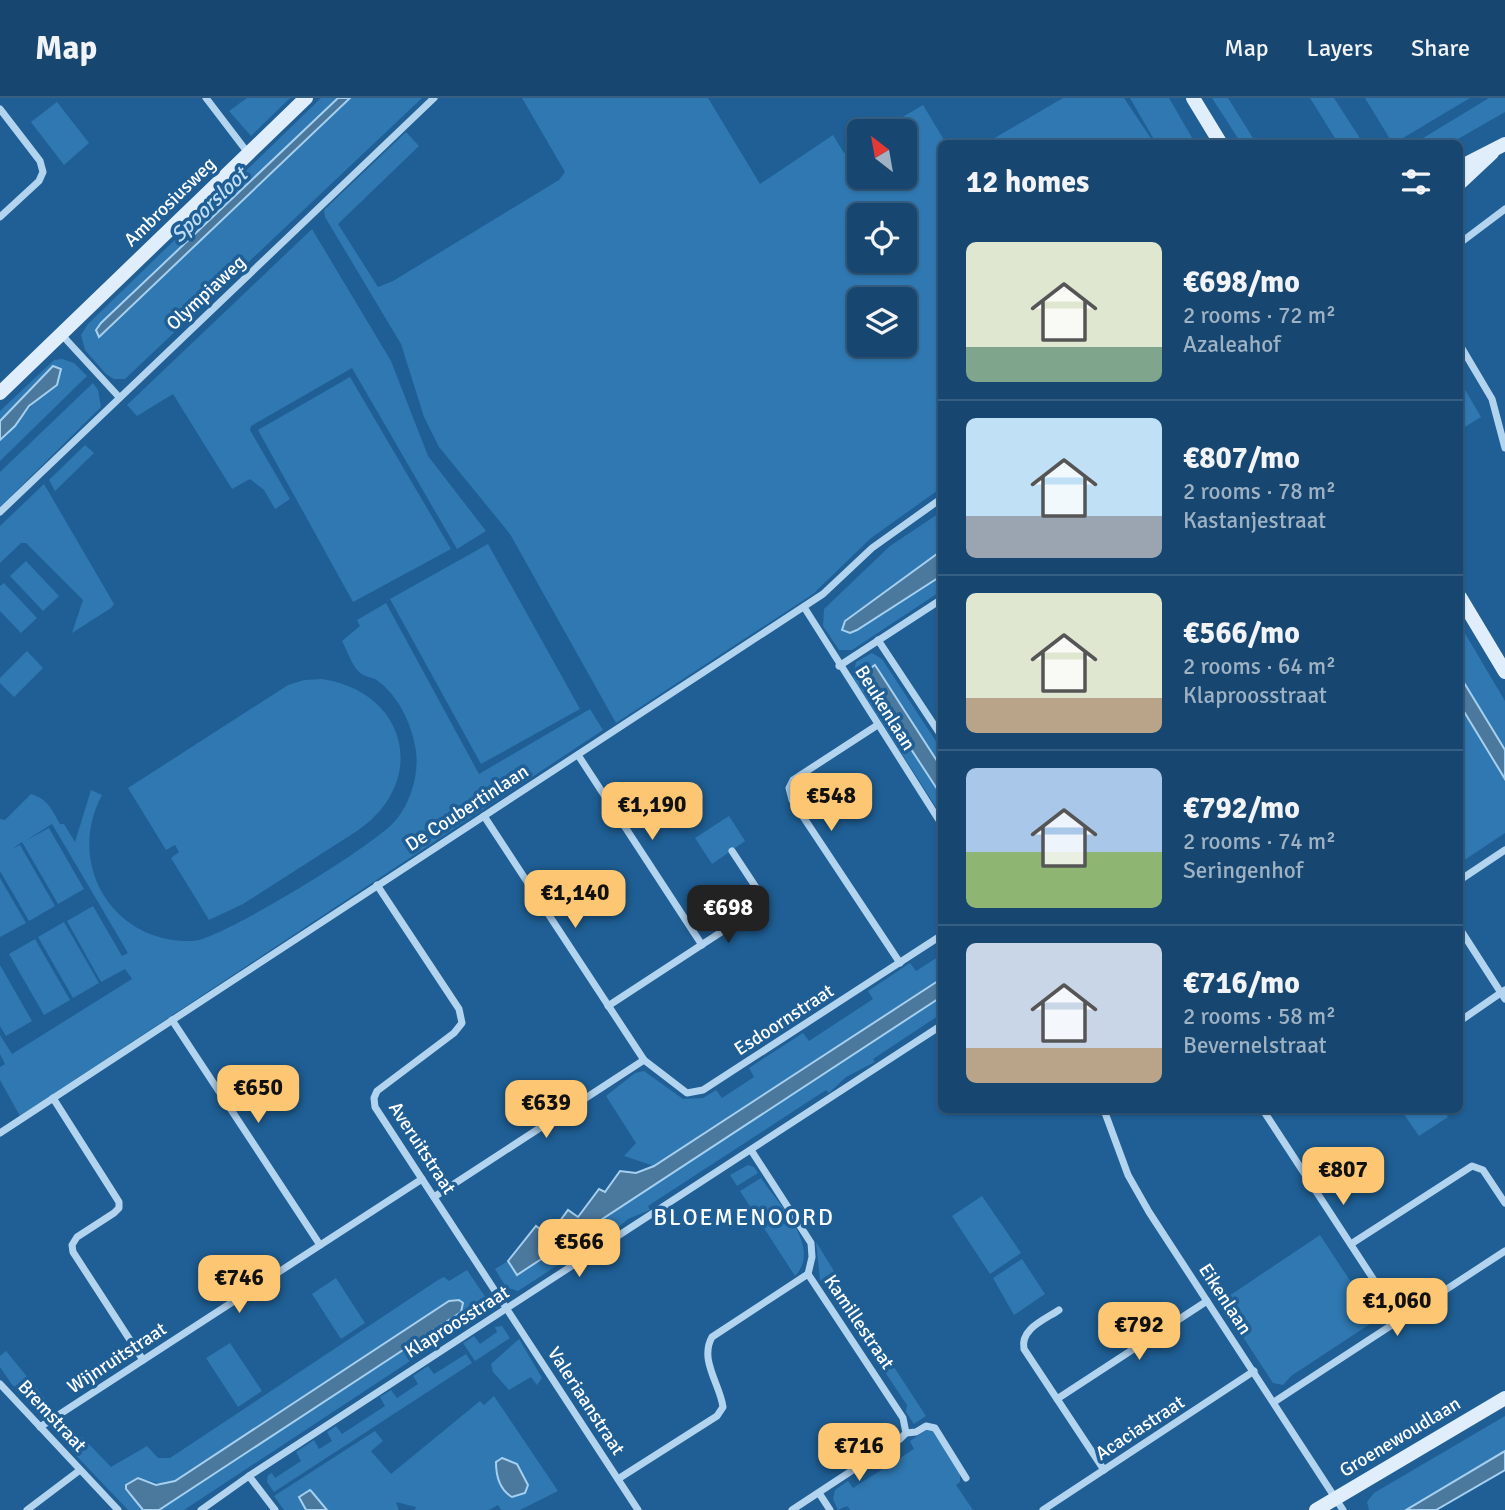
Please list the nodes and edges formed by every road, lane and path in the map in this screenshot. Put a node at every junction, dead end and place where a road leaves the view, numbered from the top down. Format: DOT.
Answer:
graph roads {
  1 [pos="206,98"];
  2 [pos="306,98"];
  3 [pos="434,98"];
  4 [pos="1193,98"];
  5 [pos="0,109"];
  6 [pos="1219,140"];
  7 [pos="1499,148"];
  8 [pos="248,154"];
  9 [pos="1463,165"];
  10 [pos="1463,180"];
  11 [pos="1505,209"];
  12 [pos="0,217"];
  13 [pos="1463,241"];
  14 [pos="61,334"];
  15 [pos="1463,350"];
  16 [pos="0,393"];
  17 [pos="118,397"];
  18 [pos="1505,448"];
  19 [pos="938,501"];
  20 [pos="0,512"];
  21 [pos="938,602"];
  22 [pos="1463,602"];
  23 [pos="804,607"];
  24 [pos="878,640"];
  25 [pos="839,666"];
  26 [pos="1505,671"];
  27 [pos="876,726"];
  28 [pos="938,731"];
  29 [pos="578,755"];
  30 [pos="484,816"];
  31 [pos="938,819"];
  32 [pos="1505,850"];
  33 [pos="732,851"];
  34 [pos="1463,878"];
  35 [pos="377,885"];
  36 [pos="1463,933"];
  37 [pos="938,938"];
  38 [pos="702,945"];
  39 [pos="900,963"];
  40 [pos="1504,994"];
  41 [pos="608,1006"];
  42 [pos="1463,1019"];
  43 [pos="172,1020"];
  44 [pos="938,1028"];
  45 [pos="644,1060"];
  46 [pos="53,1098"];
  47 [pos="1105,1113"];
  48 [pos="1265,1113"];
  49 [pos="0,1133"];
  50 [pos="751,1150"];
  51 [pos="422,1179"];
  52 [pos="434,1197"];
  53 [pos="1505,1203"];
  54 [pos="1351,1244"];
  55 [pos="320,1245"];
  56 [pos="1505,1251"];
  57 [pos="808,1274"];
  58 [pos="1207,1301"];
  59 [pos="507,1308"];
  60 [pos="1059,1310"];
  61 [pos="1400,1320"];
  62 [pos="143,1360"];
  63 [pos="1254,1371"];
  64 [pos="0,1384"];
  65 [pos="1505,1398"];
  66 [pos="1057,1399"];
  67 [pos="1274,1402"];
  68 [pos="40,1427"];
  69 [pos="906,1433"];
  70 [pos="80,1470"];
  71 [pos="1104,1470"];
  72 [pos="249,1476"];
  73 [pos="966,1478"];
  74 [pos="618,1479"];
  75 [pos="819,1493"];
  76 [pos="1339,1504"];
  77 [pos="27,1510"];
  78 [pos="118,1510"];
  79 [pos="201,1510"];
  80 [pos="275,1510"];
  81 [pos="638,1510"];
  82 [pos="792,1510"];
  83 [pos="830,1510"];
  84 [pos="1043,1510"];
  85 [pos="1315,1510"];
  1 -- 8 [label="street"];
  2 -- 8 [label="street, Ambrosiusweg"];
  3 -- 17 [label="street, Olympiaweg"];
  4 -- 6 [label="street"];
  5 -- 12 [label="street"];
  7 -- 9 [label="street"];
  7 -- 10 [label="street"];
  8 -- 14 [label="street, Ambrosiusweg"];
  11 -- 13 [label="street"];
  14 -- 16 [label="street, Ambrosiusweg"];
  14 -- 17 [label="street"];
  15 -- 18 [label="street"];
  17 -- 20 [label="street, Olympiaweg"];
  19 -- 23 [label="street, De Coubertinlaan"];
  21 -- 24 [label="street"];
  22 -- 26 [label="street"];
  23 -- 25 [label="street, Beukenlaan"];
  23 -- 29 [label="street, De Coubertinlaan"];
  24 -- 25 [label="street"];
  24 -- 28 [label="street, Beukenlaan"];
  25 -- 27 [label="street, Beukenlaan"];
  27 -- 31 [label="street, Beukenlaan"];
  27 -- 39 [label="street"];
  29 -- 30 [label="street, De Coubertinlaan"];
  29 -- 38 [label="street"];
  30 -- 35 [label="street, De Coubertinlaan"];
  30 -- 41 [label="street"];
  32 -- 34 [label="street"];
  33 -- 38 [label="street"];
  35 -- 43 [label="street, De Coubertinlaan"];
  35 -- 51 [label="street, Averuitstraat"];
  36 -- 40 [label="street"];
  37 -- 39 [label="street, Esdoornstraat"];
  38 -- 41 [label="street"];
  39 -- 45 [label="street, Esdoornstraat"];
  40 -- 42 [label="street"];
  41 -- 45 [label="street"];
  43 -- 46 [label="street, De Coubertinlaan"];
  43 -- 55 [label="street"];
  44 -- 50 [label="street, Klaproosstraat"];
  45 -- 52 [label="street"];
  46 -- 49 [label="street, De Coubertinlaan"];
  46 -- 62 [label="street"];
  47 -- 58 [label="street, Eikenlaan"];
  48 -- 54 [label="street"];
  50 -- 57 [label="street, Kamillestraat"];
  50 -- 59 [label="street, Klaproosstraat"];
  51 -- 52 [label="street, Averuitstraat"];
  51 -- 55 [label="street, Wijnruitstraat"];
  52 -- 59 [label="street, Averuitstraat"];
  53 -- 54 [label="street"];
  54 -- 61 [label="street"];
  55 -- 62 [label="street, Wijnruitstraat"];
  56 -- 61 [label="street"];
  57 -- 69 [label="street, Kamillestraat"];
  57 -- 74 [label="street"];
  58 -- 63 [label="street, Eikenlaan"];
  58 -- 66 [label="street"];
  59 -- 72 [label="street, Klaproosstraat"];
  59 -- 74 [label="street, Valeriaanstraat"];
  60 -- 66 [label="street"];
  61 -- 67 [label="street"];
  62 -- 68 [label="street, Wijnruitstraat"];
  63 -- 67 [label="street, Eikenlaan"];
  63 -- 71 [label="street, Acaciastraat"];
  64 -- 68 [label="street, Bremstraat"];
  65 -- 76 [label="street, Groenewoudlaan"];
  66 -- 71 [label="street"];
  67 -- 76 [label="street, Eikenlaan"];
  68 -- 70 [label="street, Bremstraat"];
  69 -- 73 [label="street"];
  69 -- 75 [label="street"];
  70 -- 77 [label="street"];
  70 -- 78 [label="street"];
  71 -- 84 [label="street, Acaciastraat"];
  72 -- 79 [label="street, Klaproosstraat"];
  72 -- 80 [label="street"];
  74 -- 81 [label="street, Valeriaanstraat"];
  75 -- 82 [label="street"];
  75 -- 83 [label="street"];
  76 -- 85 [label="street, Groenewoudlaan"];
}
